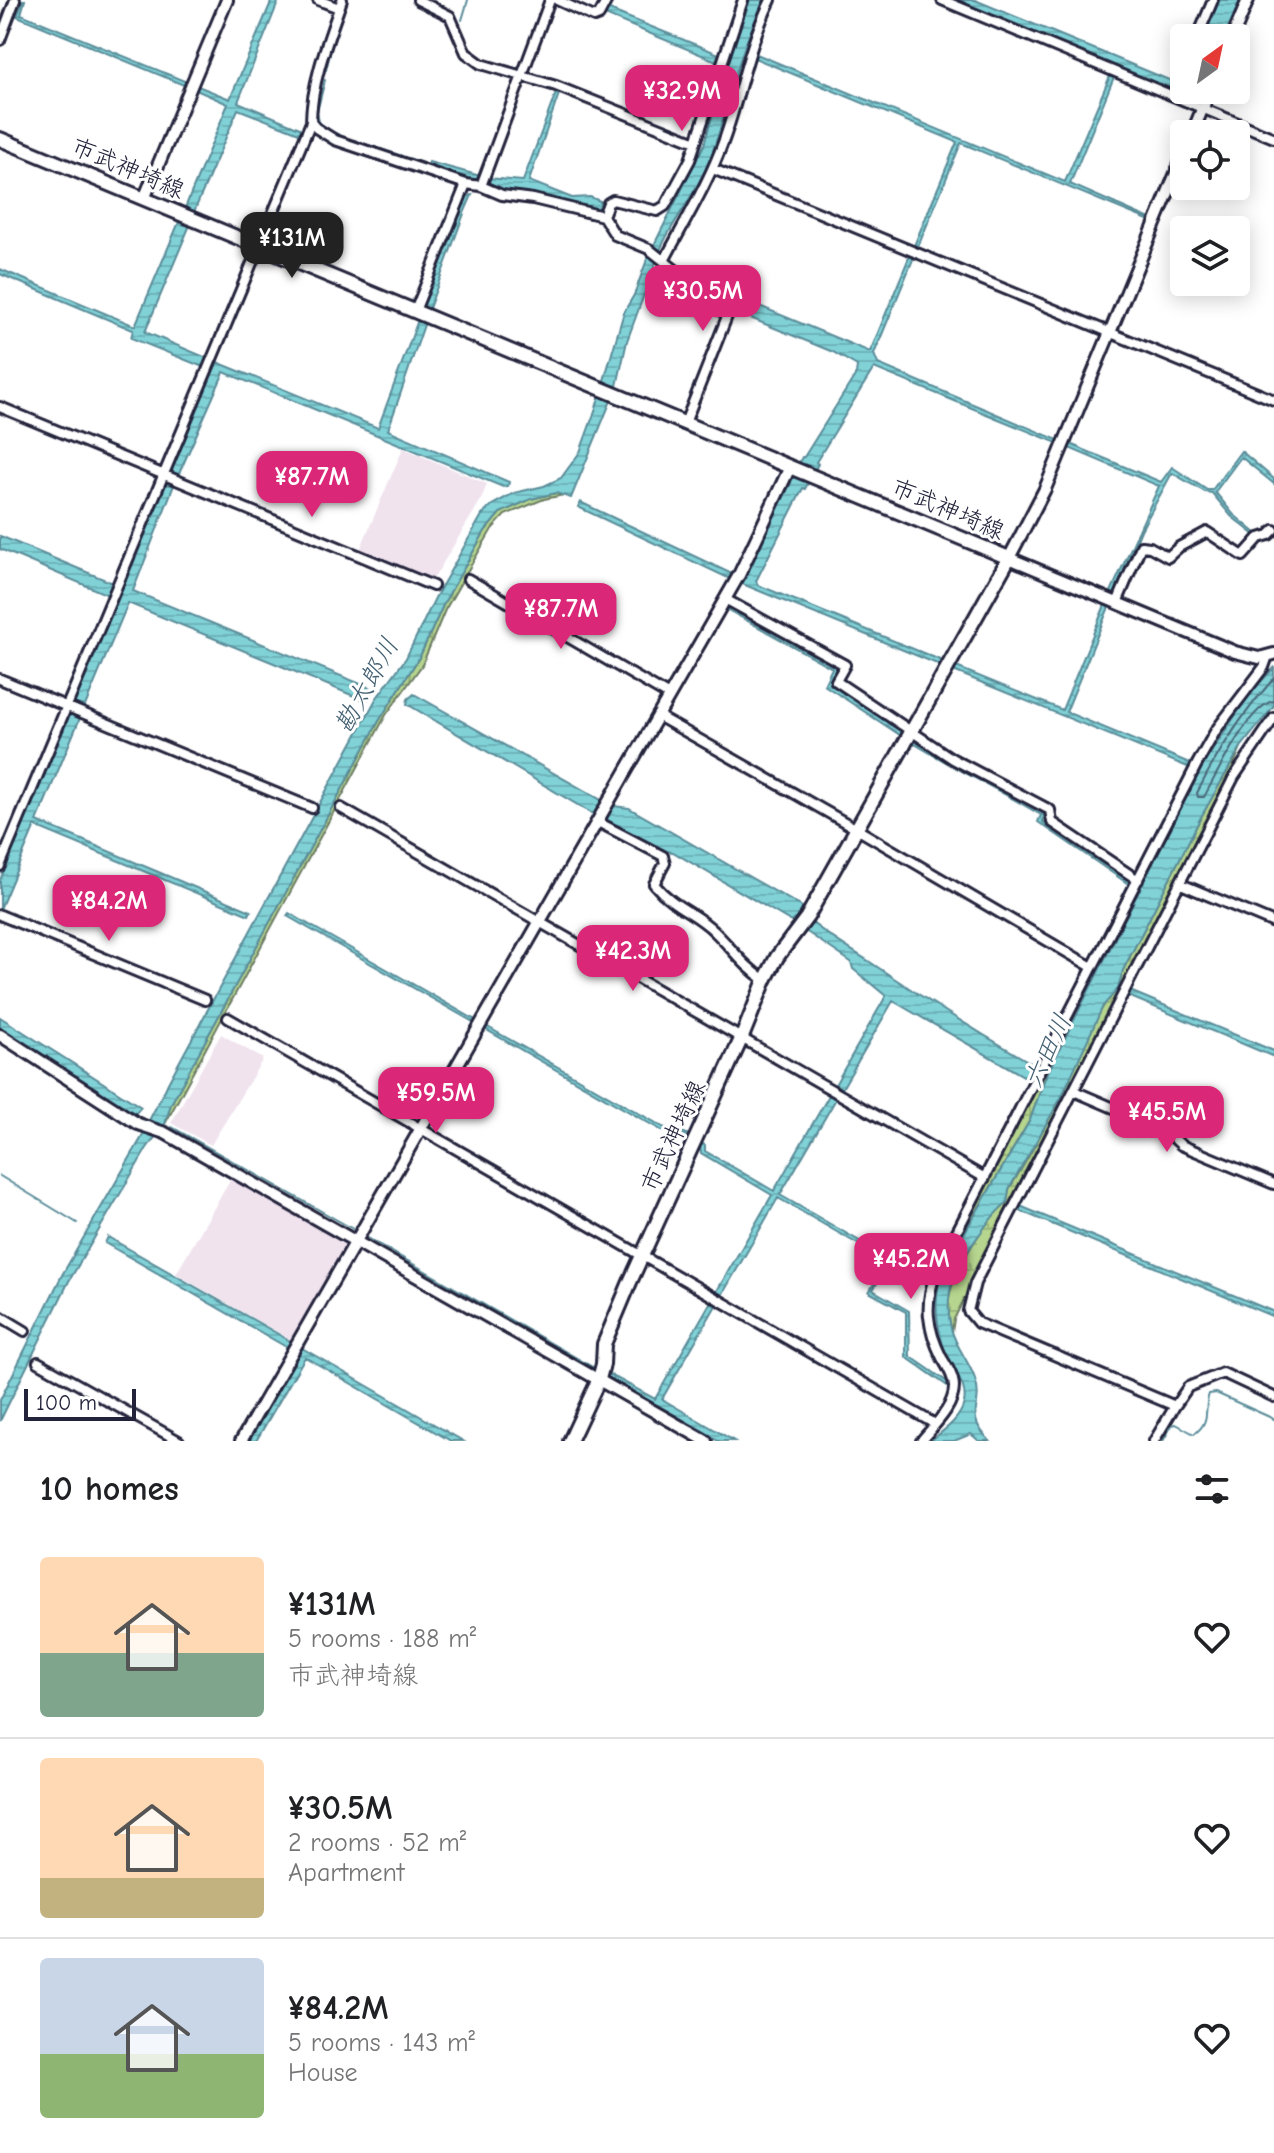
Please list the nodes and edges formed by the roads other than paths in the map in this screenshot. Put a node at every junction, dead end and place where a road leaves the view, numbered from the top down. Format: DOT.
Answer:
graph roads {
  1 [pos="15,0"];
  2 [pos="227,0"];
  3 [pos="318,0"];
  4 [pos="418,0"];
  5 [pos="550,0"];
  6 [pos="557,0"];
  7 [pos="607,0"];
  8 [pos="743,0"];
  9 [pos="771,0"];
  10 [pos="942,0"];
  11 [pos="1213,0"];
  12 [pos="1248,0"];
  13 [pos="341,4"];
  14 [pos="1203,24"];
  15 [pos="1238,24"];
  16 [pos="0,40"];
  17 [pos="521,77"];
  18 [pos="1170,89"];
  19 [pos="1196,104"];
  20 [pos="1205,104"];
  21 [pos="1203,108"];
  22 [pos="1198,120"];
  23 [pos="311,122"];
  24 [pos="1274,138"];
  25 [pos="0,139"];
  26 [pos="696,142"];
  27 [pos="713,169"];
  28 [pos="483,181"];
  29 [pos="466,184"];
  30 [pos="1170,188"];
  31 [pos="144,199"];
  32 [pos="603,216"];
  33 [pos="258,246"];
  34 [pos="661,259"];
  35 [pos="415,311"];
  36 [pos="1110,333"];
  37 [pos="1274,400"];
  38 [pos="0,407"];
  39 [pos="685,423"];
  40 [pos="792,468"];
  41 [pos="165,476"];
  42 [pos="1272,534"];
  43 [pos="1009,558"];
  44 [pos="468,579"];
  45 [pos="433,586"];
  46 [pos="725,599"];
  47 [pos="1117,603"];
  48 [pos="1271,655"];
  49 [pos="0,679"];
  50 [pos="669,696"];
  51 [pos="68,707"];
  52 [pos="658,716"];
  53 [pos="1274,718"];
  54 [pos="911,731"];
  55 [pos="312,808"];
  56 [pos="341,808"];
  57 [pos="602,814"];
  58 [pos="855,828"];
  59 [pos="0,866"];
  60 [pos="1138,880"];
  61 [pos="1181,884"];
  62 [pos="0,915"];
  63 [pos="539,921"];
  64 [pos="1274,923"];
  65 [pos="1092,967"];
  66 [pos="765,980"];
  67 [pos="205,1000"];
  68 [pos="228,1018"];
  69 [pos="0,1035"];
  70 [pos="742,1037"];
  71 [pos="1074,1091"];
  72 [pos="420,1128"];
  73 [pos="985,1178"];
  74 [pos="1274,1184"];
  75 [pos="357,1240"];
  76 [pos="643,1255"];
  77 [pos="0,1316"];
  78 [pos="25,1331"];
  79 [pos="38,1362"];
  80 [pos="599,1379"];
  81 [pos="1274,1397"];
  82 [pos="1175,1406"];
  83 [pos="935,1424"];
  84 [pos="179,1441"];
  85 [pos="241,1441"];
  86 [pos="570,1441"];
  87 [pos="706,1441"];
  88 [pos="921,1441"];
  89 [pos="1154,1441"];
  1 -- 16 [label="street"];
  2 -- 31 [label="street"];
  3 -- 13 [label="street"];
  4 -- 17 [label="street"];
  5 -- 17 [label="street"];
  6 -- 7 [label="street"];
  8 -- 26 [label="street"];
  9 -- 27 [label="street"];
  10 -- 18 [label="street"];
  11 -- 14 [label="street"];
  12 -- 15 [label="street"];
  13 -- 23 [label="street"];
  17 -- 26 [label="street"];
  17 -- 28 [label="street"];
  19 -- 21 [label="street"];
  20 -- 21 [label="street"];
  21 -- 22 [label="street"];
  21 -- 24 [label="street"];
  23 -- 29 [label="street"];
  23 -- 33 [label="street"];
  25 -- 31 [label="main road, 市武神埼線"];
  26 -- 32 [label="street"];
  27 -- 34 [label="street"];
  27 -- 36 [label="street"];
  28 -- 29 [label="street"];
  28 -- 32 [label="street"];
  29 -- 35 [label="street"];
  30 -- 36 [label="street"];
  31 -- 33 [label="main road, 市武神埼線"];
  32 -- 34 [label="street"];
  33 -- 35 [label="main road, 市武神埼線"];
  33 -- 41 [label="street"];
  34 -- 39 [label="street"];
  35 -- 39 [label="main road, 市武神埼線"];
  36 -- 37 [label="street"];
  36 -- 43 [label="street"];
  38 -- 41 [label="street"];
  39 -- 40 [label="main road, 市武神埼線"];
  40 -- 43 [label="main road, 市武神埼線"];
  40 -- 46 [label="street"];
  41 -- 45 [label="street"];
  41 -- 51 [label="street"];
  42 -- 47 [label="street"];
  43 -- 47 [label="street"];
  43 -- 54 [label="main road, 市武神埼線"];
  44 -- 50 [label="street"];
  46 -- 50 [label="street"];
  46 -- 54 [label="street"];
  47 -- 48 [label="street"];
  48 -- 60 [label="street"];
  49 -- 51 [label="street"];
  50 -- 52 [label="street"];
  51 -- 55 [label="street"];
  51 -- 59 [label="street"];
  52 -- 57 [label="street"];
  52 -- 58 [label="street"];
  53 -- 61 [label="street"];
  54 -- 58 [label="main road, 市武神埼線"];
  54 -- 60 [label="street"];
  56 -- 63 [label="street"];
  57 -- 63 [label="street"];
  57 -- 66 [label="street"];
  58 -- 65 [label="street"];
  58 -- 66 [label="main road, 市武神埼線"];
  60 -- 65 [label="street"];
  61 -- 64 [label="street"];
  61 -- 71 [label="street"];
  62 -- 67 [label="street"];
  63 -- 70 [label="street"];
  63 -- 72 [label="street"];
  65 -- 73 [label="street"];
  66 -- 70 [label="main road, 市武神埼線"];
  68 -- 72 [label="street"];
  69 -- 75 [label="street"];
  70 -- 73 [label="street"];
  70 -- 76 [label="main road, 市武神埼線"];
  71 -- 74 [label="street"];
  71 -- 82 [label="street"];
  72 -- 75 [label="street"];
  72 -- 76 [label="street"];
  73 -- 83 [label="street"];
  75 -- 80 [label="street"];
  75 -- 85 [label="street"];
  76 -- 80 [label="main road, 市武神埼線"];
  76 -- 83 [label="street"];
  77 -- 78 [label="street"];
  79 -- 84 [label="street"];
  80 -- 86 [label="main road, 市武神埼線"];
  80 -- 87 [label="street"];
  81 -- 82 [label="street"];
  82 -- 89 [label="street"];
  83 -- 88 [label="street"];
}
